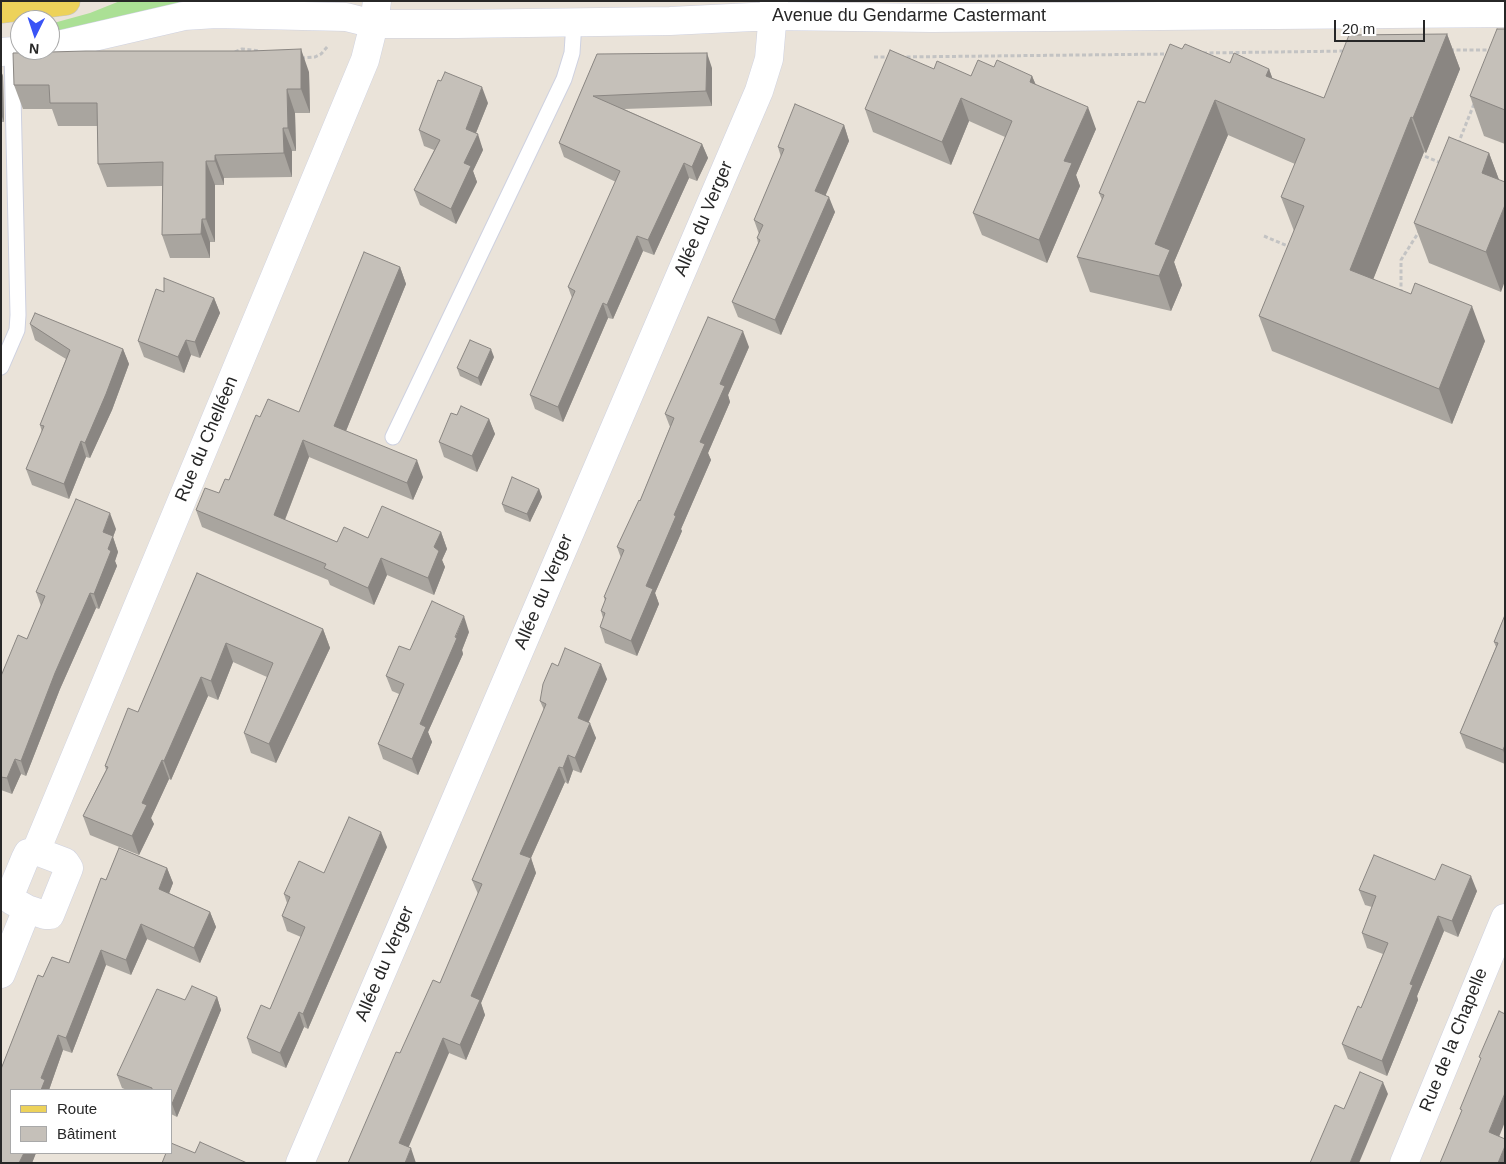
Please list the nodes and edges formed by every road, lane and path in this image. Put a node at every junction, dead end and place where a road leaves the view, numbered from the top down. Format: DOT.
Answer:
graph roads {
  1 [pos="66,1"];
  2 [pos="70,1"];
  3 [pos="727,1"];
  4 [pos="1177,1"];
  5 [pos="780,6"];
  6 [pos="1,8"];
  7 [pos="1493,9"];
  8 [pos="46,10"];
  9 [pos="376,11"];
  10 [pos="1126,16"];
  11 [pos="574,22"];
  12 [pos="330,43"];
  13 [pos="60,45"];
  14 [pos="1447,50"];
  15 [pos="1496,50"];
  16 [pos="262,51"];
  17 [pos="1350,51"];
  18 [pos="1201,53"];
  19 [pos="1171,54"];
  20 [pos="230,56"];
  21 [pos="874,57"];
  22 [pos="298,58"];
  23 [pos="11,60"];
  24 [pos="1474,104"];
  25 [pos="1456,148"];
  26 [pos="1414,152"];
  27 [pos="1449,166"];
  28 [pos="1424,224"];
  29 [pos="1264,236"];
  30 [pos="1291,248"];
  31 [pos="1392,290"];
  32 [pos="1402,293"];
  33 [pos="1402,302"];
  34 [pos="1,367"];
  35 [pos="393,438"];
  36 [pos="36,851"];
  37 [pos="27,908"];
  38 [pos="1505,918"];
  39 [pos="1,974"];
  40 [pos="300,1163"];
  41 [pos="1404,1163"];
  1 -- 6 [label="main road"];
  2 -- 8 [label="main road"];
  3 -- 9 [label="street"];
  4 -- 10 [label="street"];
  5 -- 10 [label="street, Avenue du Gendarme Castermant"];
  5 -- 11 [label="street, Avenue du Gendarme Castermant"];
  5 -- 40 [label="street, Allée du Verger"];
  7 -- 10 [label="street, Avenue du Gendarme Castermant"];
  9 -- 11 [label="street, Avenue du Gendarme Castermant"];
  9 -- 13 [label="street, Avenue du Gendarme Castermant"];
  9 -- 36 [label="street, Rue du Chelléen"];
  11 -- 35 [label="lane"];
  12 -- 22 [label="path"];
  14 -- 15 [label="path"];
  16 -- 20 [label="path"];
  17 -- 18 [label="path"];
  19 -- 21 [label="path"];
  23 -- 34 [label="lane"];
  24 -- 25 [label="path"];
  26 -- 27 [label="path"];
  28 -- 32 [label="path"];
  29 -- 30 [label="path"];
  31 -- 32 [label="path"];
  32 -- 33 [label="path"];
  36 -- 37 [label="street, Rue du Chelléen"];
  36 -- 37 [label="street, Rue du Chelléen"];
  37 -- 39 [label="street"];
  38 -- 41 [label="street, Rue de la Chapelle"];
}
